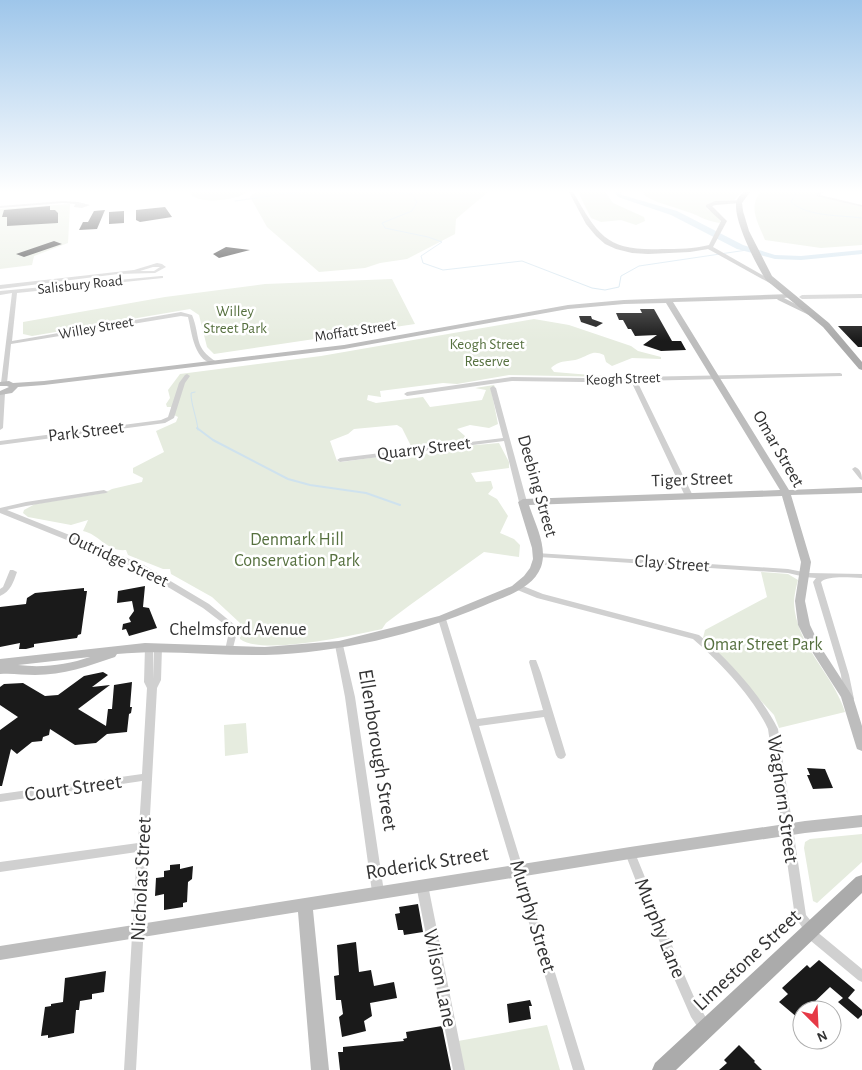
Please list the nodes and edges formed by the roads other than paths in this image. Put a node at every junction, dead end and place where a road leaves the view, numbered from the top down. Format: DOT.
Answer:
graph roads {
  1 [pos="605,242"];
  2 [pos="715,242"];
  3 [pos="753,242"];
  4 [pos="712,248"];
  5 [pos="763,265"];
  6 [pos="146,267"];
  7 [pos="150,272"];
  8 [pos="118,273"];
  9 [pos="161,277"];
  10 [pos="0,287"];
  11 [pos="780,287"];
  12 [pos="15,291"];
  13 [pos="0,293"];
  14 [pos="862,296"];
  15 [pos="792,297"];
  16 [pos="802,298"];
  17 [pos="734,299"];
  18 [pos="774,299"];
  19 [pos="669,301"];
  20 [pos="813,315"];
  21 [pos="826,325"];
  22 [pos="10,343"];
  23 [pos="215,363"];
  24 [pos="862,366"];
  25 [pos="840,375"];
  26 [pos="186,376"];
  27 [pos="715,377"];
  28 [pos="633,378"];
  29 [pos="2,384"];
  30 [pos="13,387"];
  31 [pos="493,388"];
  32 [pos="1,393"];
  33 [pos="407,394"];
  34 [pos="0,428"];
  35 [pos="507,439"];
  36 [pos="0,443"];
  37 [pos="340,460"];
  38 [pos="855,469"];
  39 [pos="862,478"];
  40 [pos="862,490"];
  41 [pos="104,492"];
  42 [pos="786,493"];
  43 [pos="689,496"];
  44 [pos="523,502"];
  45 [pos="0,510"];
  46 [pos="539,555"];
  47 [pos="13,572"];
  48 [pos="805,573"];
  49 [pos="834,575"];
  50 [pos="862,576"];
  51 [pos="518,587"];
  52 [pos="0,593"];
  53 [pos="442,618"];
  54 [pos="339,645"];
  55 [pos="153,647"];
  56 [pos="128,649"];
  57 [pos="229,650"];
  58 [pos="76,654"];
  59 [pos="532,662"];
  60 [pos="0,663"];
  61 [pos="26,665"];
  62 [pos="84,665"];
  63 [pos="0,670"];
  64 [pos="851,708"];
  65 [pos="547,713"];
  66 [pos="474,723"];
  67 [pos="862,746"];
  68 [pos="561,755"];
  69 [pos="146,778"];
  70 [pos="0,798"];
  71 [pos="862,821"];
  72 [pos="787,829"];
  73 [pos="143,847"];
  74 [pos="630,853"];
  75 [pos="0,868"];
  76 [pos="519,871"];
  77 [pos="862,882"];
  78 [pos="422,885"];
  79 [pos="378,892"];
  80 [pos="305,904"];
  81 [pos="138,931"];
  82 [pos="810,931"];
  83 [pos="0,953"];
  84 [pos="862,976"];
  85 [pos="706,1029"];
  86 [pos="130,1070"];
  87 [pos="320,1070"];
  88 [pos="460,1070"];
  89 [pos="579,1070"];
  90 [pos="662,1070"];
  1 -- 4 [label="street"];
  2 -- 4 [label="street"];
  3 -- 5 [label="main road"];
  4 -- 11 [label="street"];
  5 -- 11 [label="main road"];
  5 -- 16 [label="main road"];
  6 -- 7 [label="street"];
  6 -- 7 [label="street"];
  6 -- 8 [label="street, Salisbury Road"];
  7 -- 8 [label="street"];
  8 -- 10 [label="street, Salisbury Road"];
  9 -- 12 [label="street, Salisbury Road"];
  11 -- 15 [label="main road"];
  11 -- 17 [label="street"];
  12 -- 13 [label="street, Salisbury Road"];
  12 -- 22 [label="street"];
  14 -- 16 [label="street"];
  15 -- 16 [label="main road"];
  15 -- 17 [label="street"];
  15 -- 18 [label="street"];
  15 -- 20 [label="main road"];
  16 -- 21 [label="main road"];
  17 -- 18 [label="street"];
  17 -- 19 [label="street, Moffatt Street"];
  18 -- 20 [label="street"];
  19 -- 23 [label="street, Moffatt Street"];
  19 -- 27 [label="street, Omar Street"];
  20 -- 21 [label="main road"];
  21 -- 24 [label="main road"];
  22 -- 23 [label="street, Willey Street"];
  22 -- 29 [label="street"];
  23 -- 30 [label="street, Moffatt Street"];
  25 -- 27 [label="street, Keogh Street"];
  26 -- 36 [label="street, Park Street"];
  27 -- 28 [label="street, Keogh Street"];
  27 -- 42 [label="street, Omar Street"];
  28 -- 33 [label="street, Keogh Street"];
  28 -- 43 [label="street"];
  29 -- 30 [label="street"];
  30 -- 32 [label="street, Moffatt Street"];
  31 -- 35 [label="street, Deebing Street"];
  32 -- 34 [label="street"];
  35 -- 37 [label="street, Quarry Street"];
  35 -- 44 [label="street, Deebing Street"];
  38 -- 39 [label="street"];
  40 -- 42 [label="street, Tiger Street"];
  41 -- 45 [label="street"];
  42 -- 43 [label="street, Tiger Street"];
  42 -- 48 [label="street, Omar Street"];
  43 -- 44 [label="street, Tiger Street"];
  44 -- 46 [label="street, Deebing Street"];
  45 -- 57 [label="street, Outridge Street"];
  46 -- 48 [label="street, Clay Street"];
  46 -- 51 [label="street, Deebing Street"];
  47 -- 52 [label="street"];
  48 -- 49 [label="street, Clay Street"];
  48 -- 64 [label="street, Omar Street"];
  49 -- 50 [label="street, Clay Street"];
  49 -- 64 [label="street, Omar Street"];
  51 -- 53 [label="street, Chelmsford Avenue"];
  51 -- 72 [label="street, Waghorn Street"];
  53 -- 54 [label="street, Chelmsford Avenue"];
  53 -- 66 [label="street, Murphy Street"];
  54 -- 57 [label="street, Chelmsford Avenue"];
  54 -- 79 [label="street, Ellenborough Street"];
  55 -- 56 [label="street, Chelmsford Avenue"];
  55 -- 57 [label="street, Chelmsford Avenue"];
  55 -- 69 [label="street, Nicholas Street"];
  56 -- 58 [label="street, Chelmsford Avenue"];
  56 -- 62 [label="street, Chelmsford Avenue"];
  58 -- 61 [label="street, Chelmsford Avenue"];
  58 -- 62 [label="street"];
  59 -- 65 [label="street"];
  60 -- 61 [label="street, Chelmsford Avenue"];
  61 -- 62 [label="street, Chelmsford Avenue"];
  61 -- 63 [label="street, Chelmsford Avenue"];
  64 -- 67 [label="street, Omar Street"];
  65 -- 66 [label="street"];
  65 -- 68 [label="street"];
  66 -- 76 [label="street, Murphy Street"];
  69 -- 70 [label="street, Court Street"];
  69 -- 73 [label="street, Nicholas Street"];
  71 -- 72 [label="street, Roderick Street"];
  72 -- 74 [label="street, Roderick Street"];
  72 -- 82 [label="street, Waghorn Street"];
  73 -- 75 [label="street"];
  73 -- 81 [label="street, Nicholas Street"];
  74 -- 76 [label="street, Roderick Street"];
  74 -- 85 [label="street, Murphy Lane"];
  76 -- 78 [label="street, Roderick Street"];
  76 -- 89 [label="street, Murphy Street"];
  77 -- 82 [label="main road, Limestone Street"];
  78 -- 79 [label="street, Roderick Street"];
  78 -- 88 [label="street, Wilson Lane"];
  79 -- 80 [label="street, Roderick Street"];
  80 -- 81 [label="street, Roderick Street"];
  80 -- 87 [label="street"];
  81 -- 83 [label="street, Roderick Street"];
  81 -- 86 [label="street, Nicholas Street"];
  82 -- 84 [label="street, Waghorn Street"];
  82 -- 85 [label="main road, Limestone Street"];
  85 -- 90 [label="main road, Limestone Street"];
}
